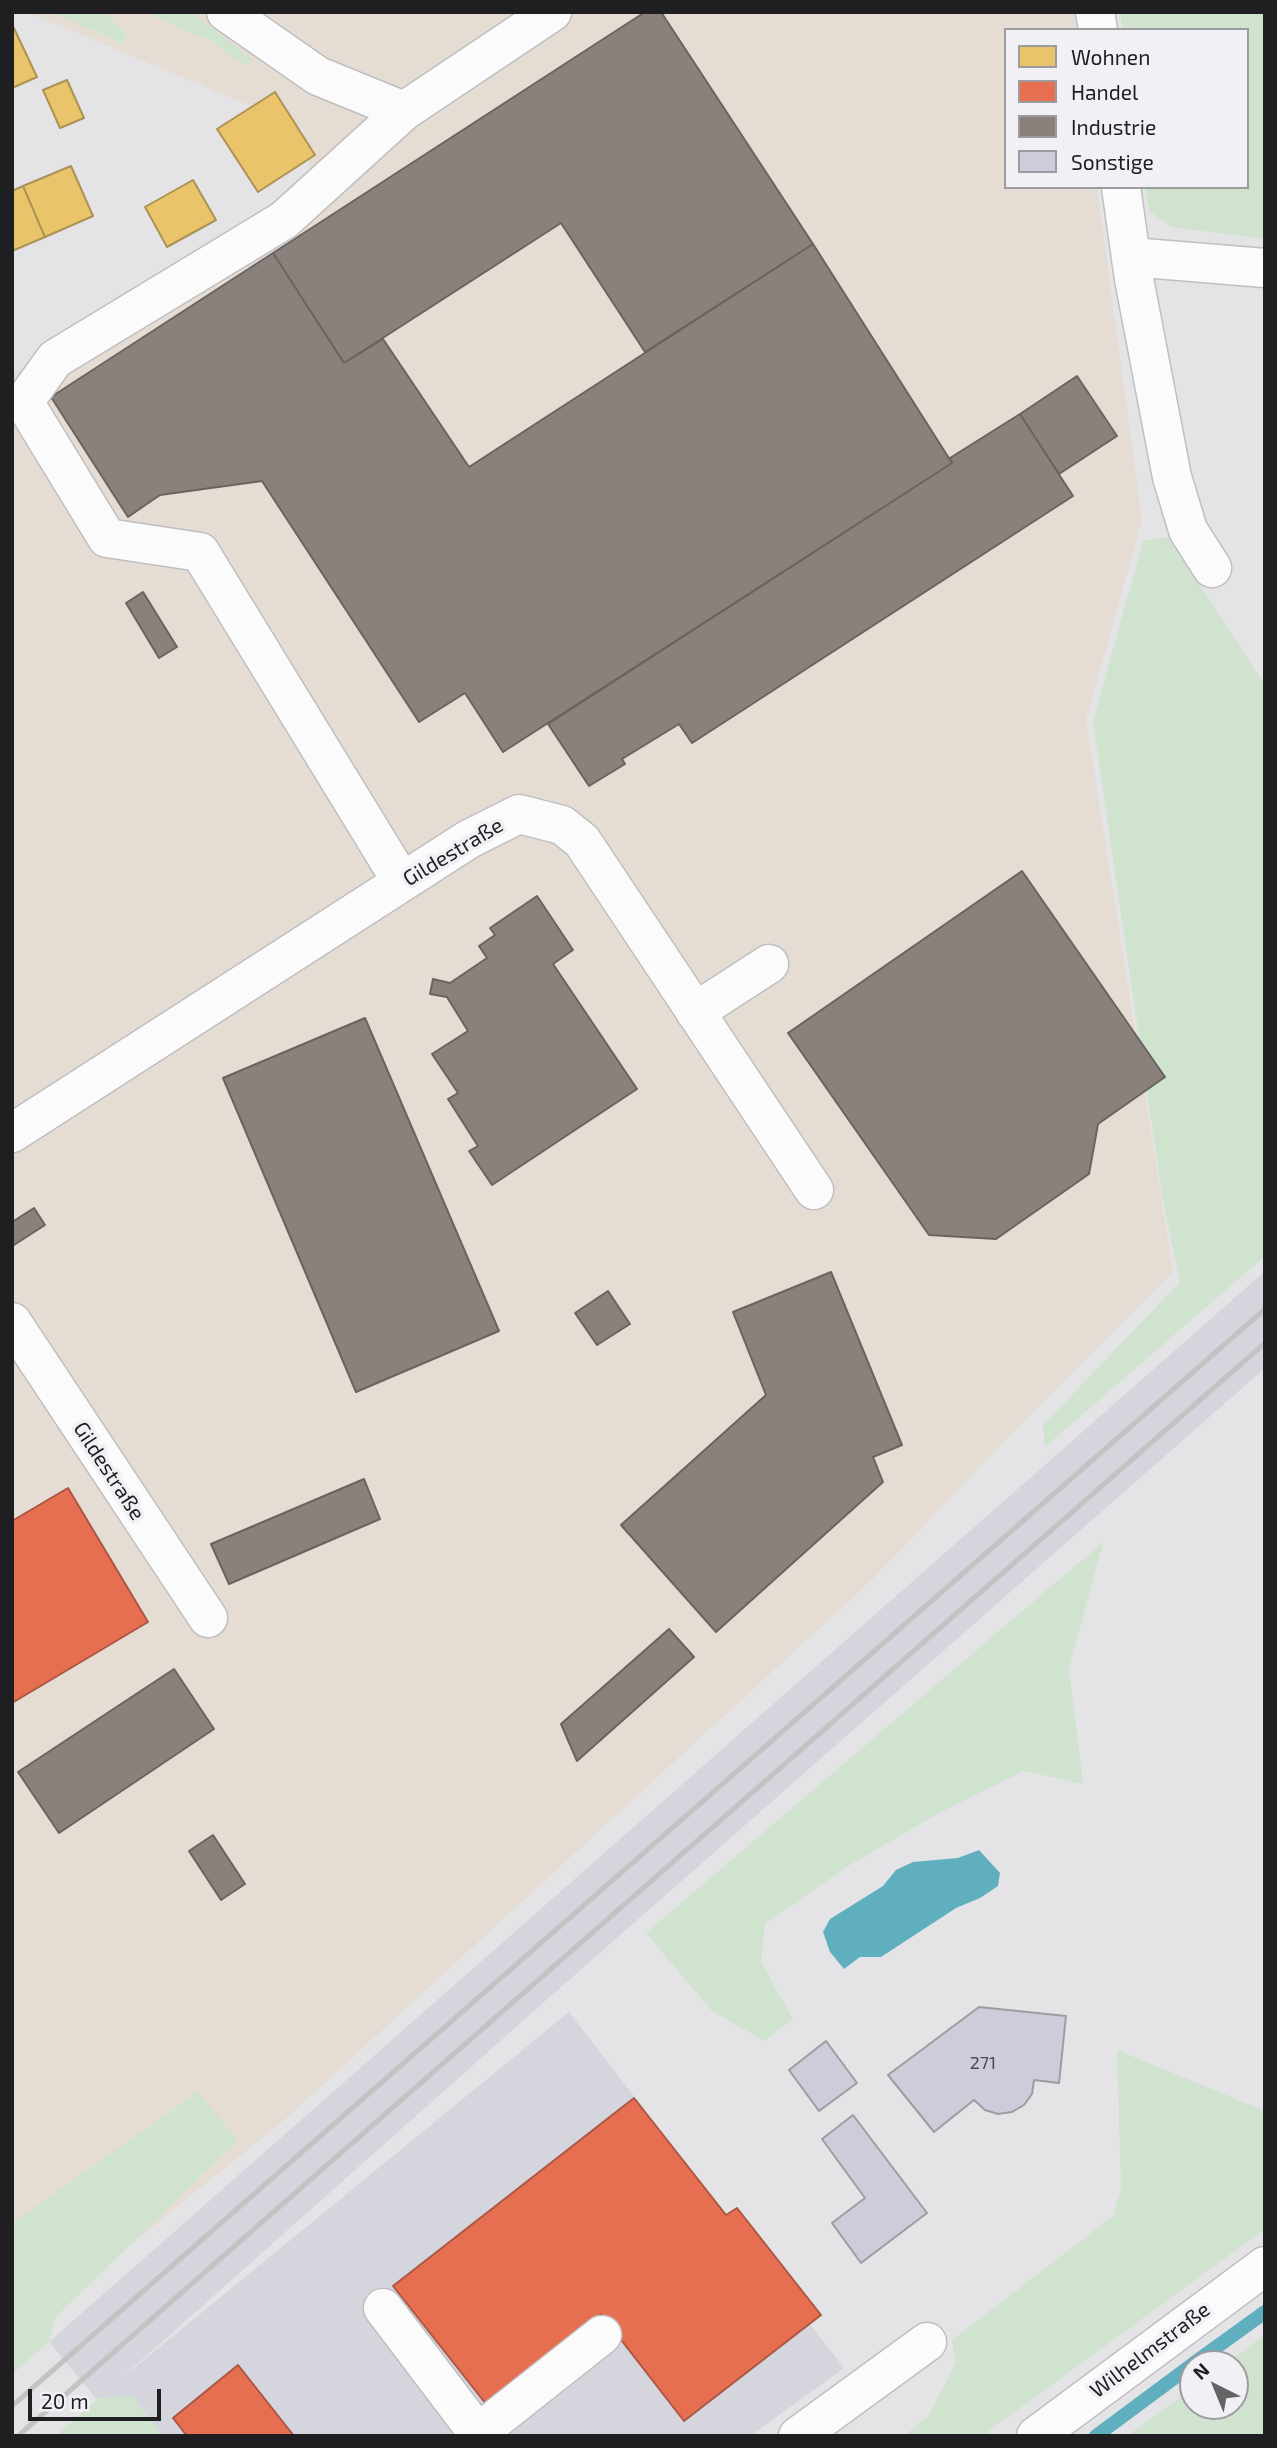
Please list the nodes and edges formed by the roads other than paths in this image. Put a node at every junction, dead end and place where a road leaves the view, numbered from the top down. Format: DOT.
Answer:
graph roads {
  1 [pos="226,12"];
  2 [pos="552,12"];
  3 [pos="404,111"];
  4 [pos="1121,189"];
  5 [pos="1131,257"];
  6 [pos="1265,268"];
  7 [pos="1212,568"];
  8 [pos="402,882"];
  9 [pos="769,964"];
  10 [pos="695,1012"];
  11 [pos="12,1133"];
  12 [pos="814,1190"];
  13 [pos="12,1322"];
  14 [pos="208,1618"];
  15 [pos="1265,2266"];
  16 [pos="383,2308"];
  17 [pos="602,2335"];
  18 [pos="927,2342"];
  19 [pos="479,2434"];
  20 [pos="798,2436"];
  21 [pos="1036,2436"];
  1 -- 3 [label="street"];
  2 -- 3 [label="street"];
  3 -- 8 [label="street"];
  4 -- 5 [label="street"];
  5 -- 6 [label="street"];
  5 -- 7 [label="street"];
  8 -- 10 [label="street, Gildestraße"];
  8 -- 11 [label="street, Gildestraße"];
  9 -- 10 [label="street"];
  10 -- 12 [label="street, Gildestraße"];
  13 -- 14 [label="street, Gildestraße"];
  15 -- 21 [label="street, Wilhelmstraße"];
  16 -- 19 [label="street"];
  17 -- 19 [label="street"];
  18 -- 20 [label="street"];
}
